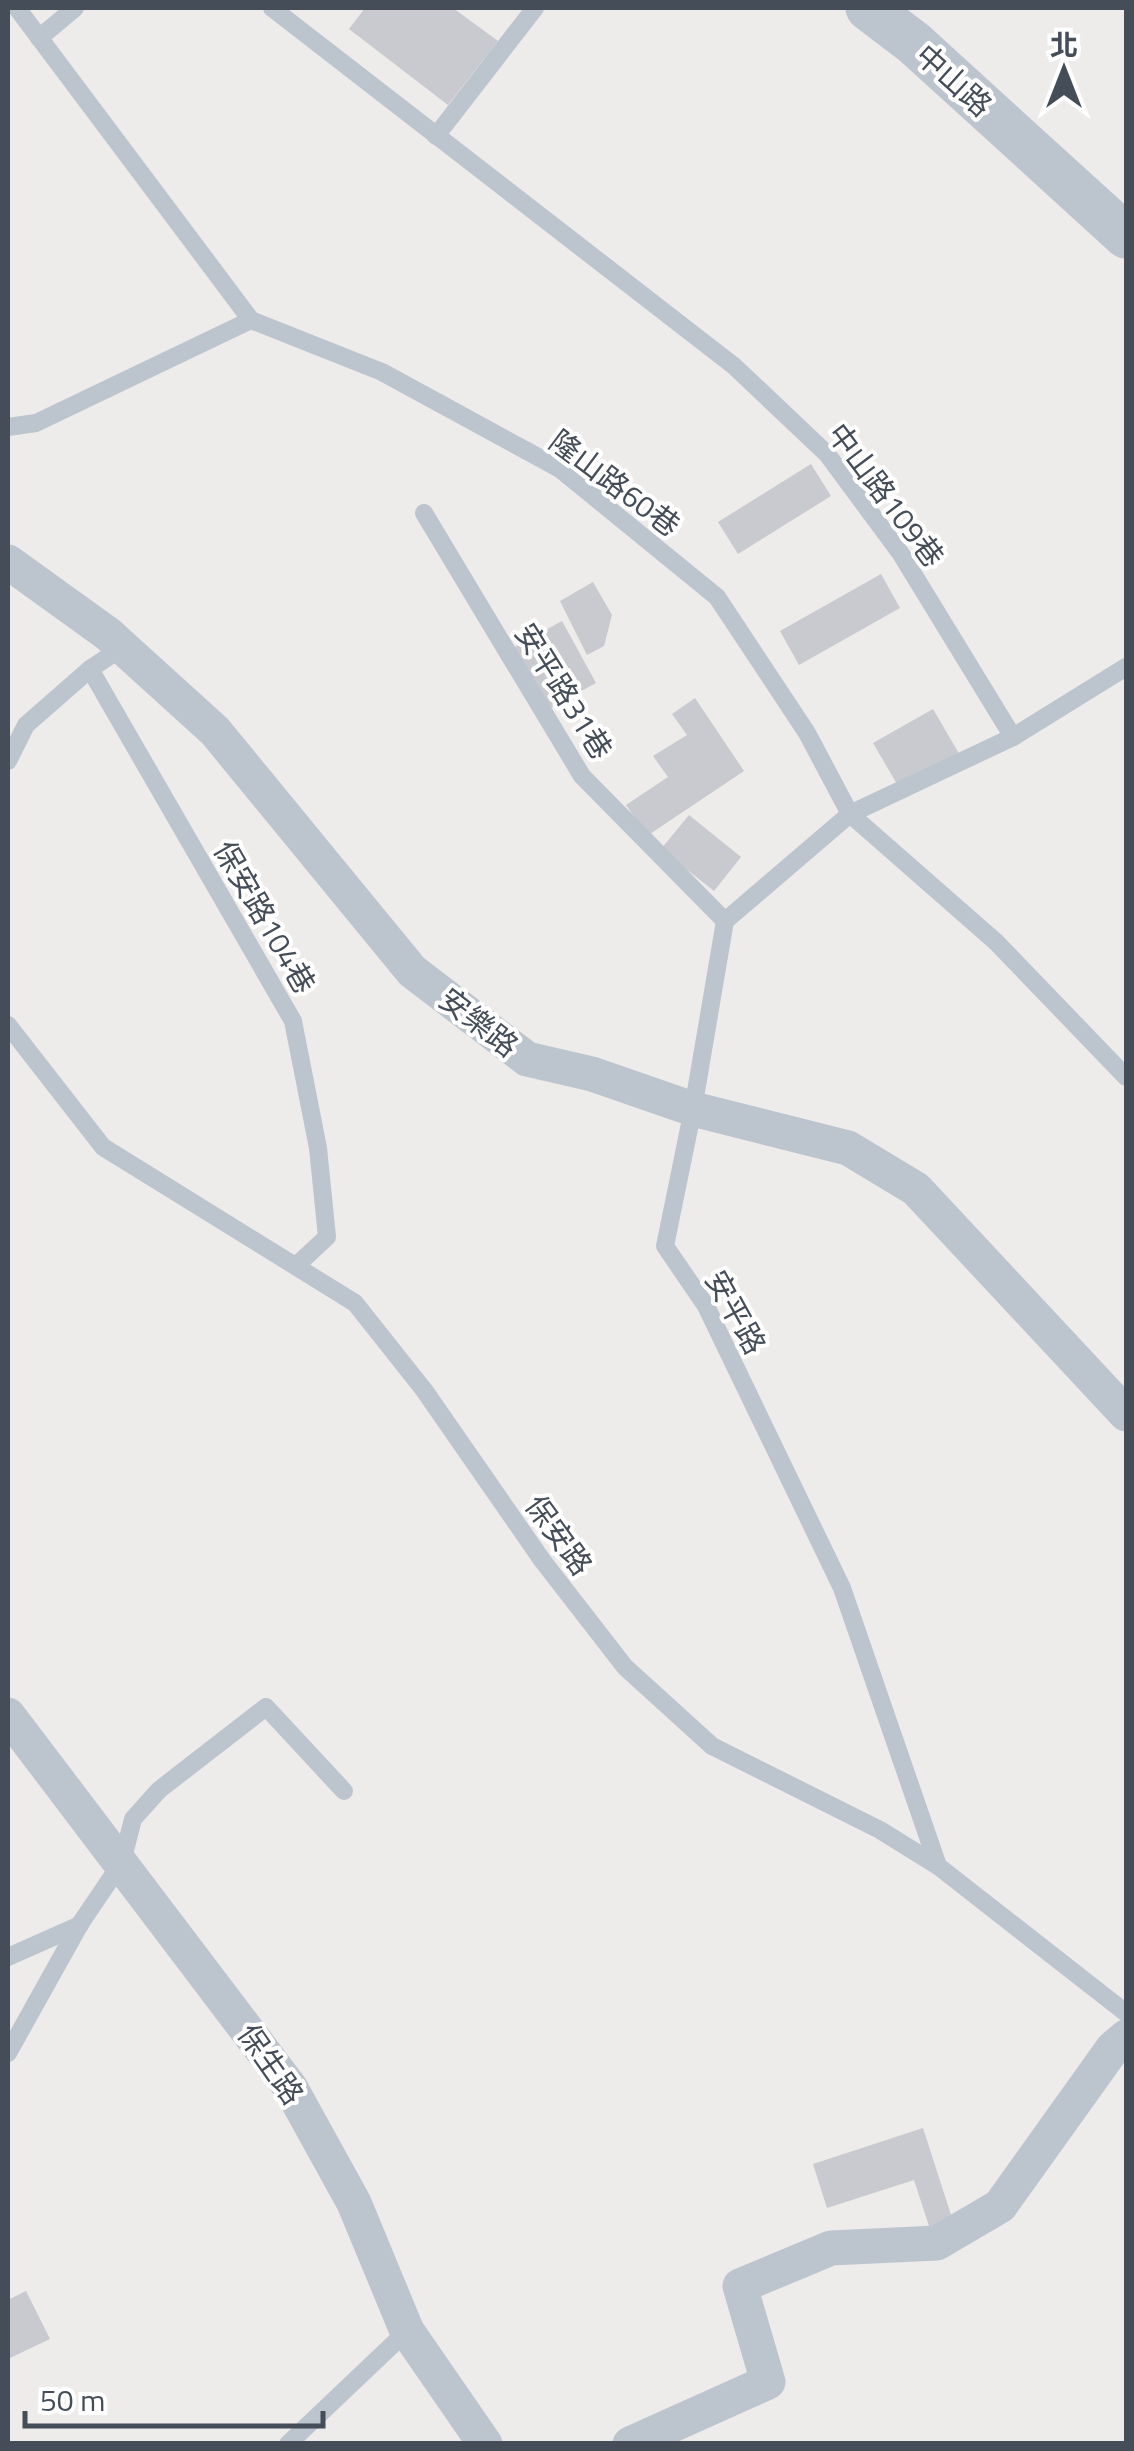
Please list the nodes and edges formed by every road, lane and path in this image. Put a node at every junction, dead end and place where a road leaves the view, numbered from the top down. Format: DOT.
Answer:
graph roads {
  1 [pos="17,8"];
  2 [pos="75,8"];
  3 [pos="272,8"];
  4 [pos="535,8"];
  5 [pos="868,8"];
  6 [pos="39,38"];
  7 [pos="436,136"];
  8 [pos="1126,236"];
  9 [pos="251,320"];
  10 [pos="8,427"];
  11 [pos="424,513"];
  12 [pos="8,562"];
  13 [pos="123,647"];
  14 [pos="1126,666"];
  15 [pos="90,669"];
  16 [pos="1014,737"];
  17 [pos="8,761"];
  18 [pos="850,814"];
  19 [pos="724,921"];
  20 [pos="8,1025"];
  21 [pos="1126,1077"];
  22 [pos="693,1108"];
  23 [pos="298,1264"];
  24 [pos="1126,1414"];
  25 [pos="8,1715"];
  26 [pos="344,1790"];
  27 [pos="122,1862"];
  28 [pos="938,1866"];
  29 [pos="80,1924"];
  30 [pos="8,1957"];
  31 [pos="1126,2013"];
  32 [pos="1126,2037"];
  33 [pos="8,2053"];
  34 [pos="407,2332"];
  35 [pos="288,2444"];
  36 [pos="486,2444"];
  37 [pos="630,2444"];
  1 -- 6 [label="lane"];
  2 -- 6 [label="lane"];
  3 -- 7 [label="lane, 中山路109巷"];
  4 -- 7 [label="lane"];
  5 -- 8 [label="street, 中山路"];
  6 -- 9 [label="lane"];
  7 -- 16 [label="lane, 中山路109巷"];
  9 -- 10 [label="lane"];
  9 -- 18 [label="lane, 隆山路60巷"];
  11 -- 19 [label="lane, 安平路31巷"];
  12 -- 13 [label="street, 安樂路"];
  13 -- 15 [label="lane"];
  13 -- 22 [label="street, 安樂路"];
  14 -- 16 [label="lane"];
  15 -- 17 [label="lane"];
  15 -- 23 [label="lane, 保安路104巷"];
  16 -- 18 [label="lane"];
  18 -- 19 [label="lane"];
  18 -- 21 [label="lane, 隆山路60巷"];
  19 -- 22 [label="lane, 安平路"];
  20 -- 23 [label="lane, 保安路"];
  22 -- 24 [label="street, 安樂路"];
  22 -- 28 [label="lane, 安平路"];
  23 -- 28 [label="lane, 保安路"];
  25 -- 27 [label="street, 保生路"];
  26 -- 27 [label="lane"];
  27 -- 29 [label="lane"];
  27 -- 34 [label="street, 保生路"];
  28 -- 31 [label="lane, 保安路"];
  29 -- 30 [label="lane"];
  29 -- 33 [label="lane"];
  32 -- 37 [label="street"];
  34 -- 35 [label="lane"];
  34 -- 36 [label="street, 保生路"];
}
